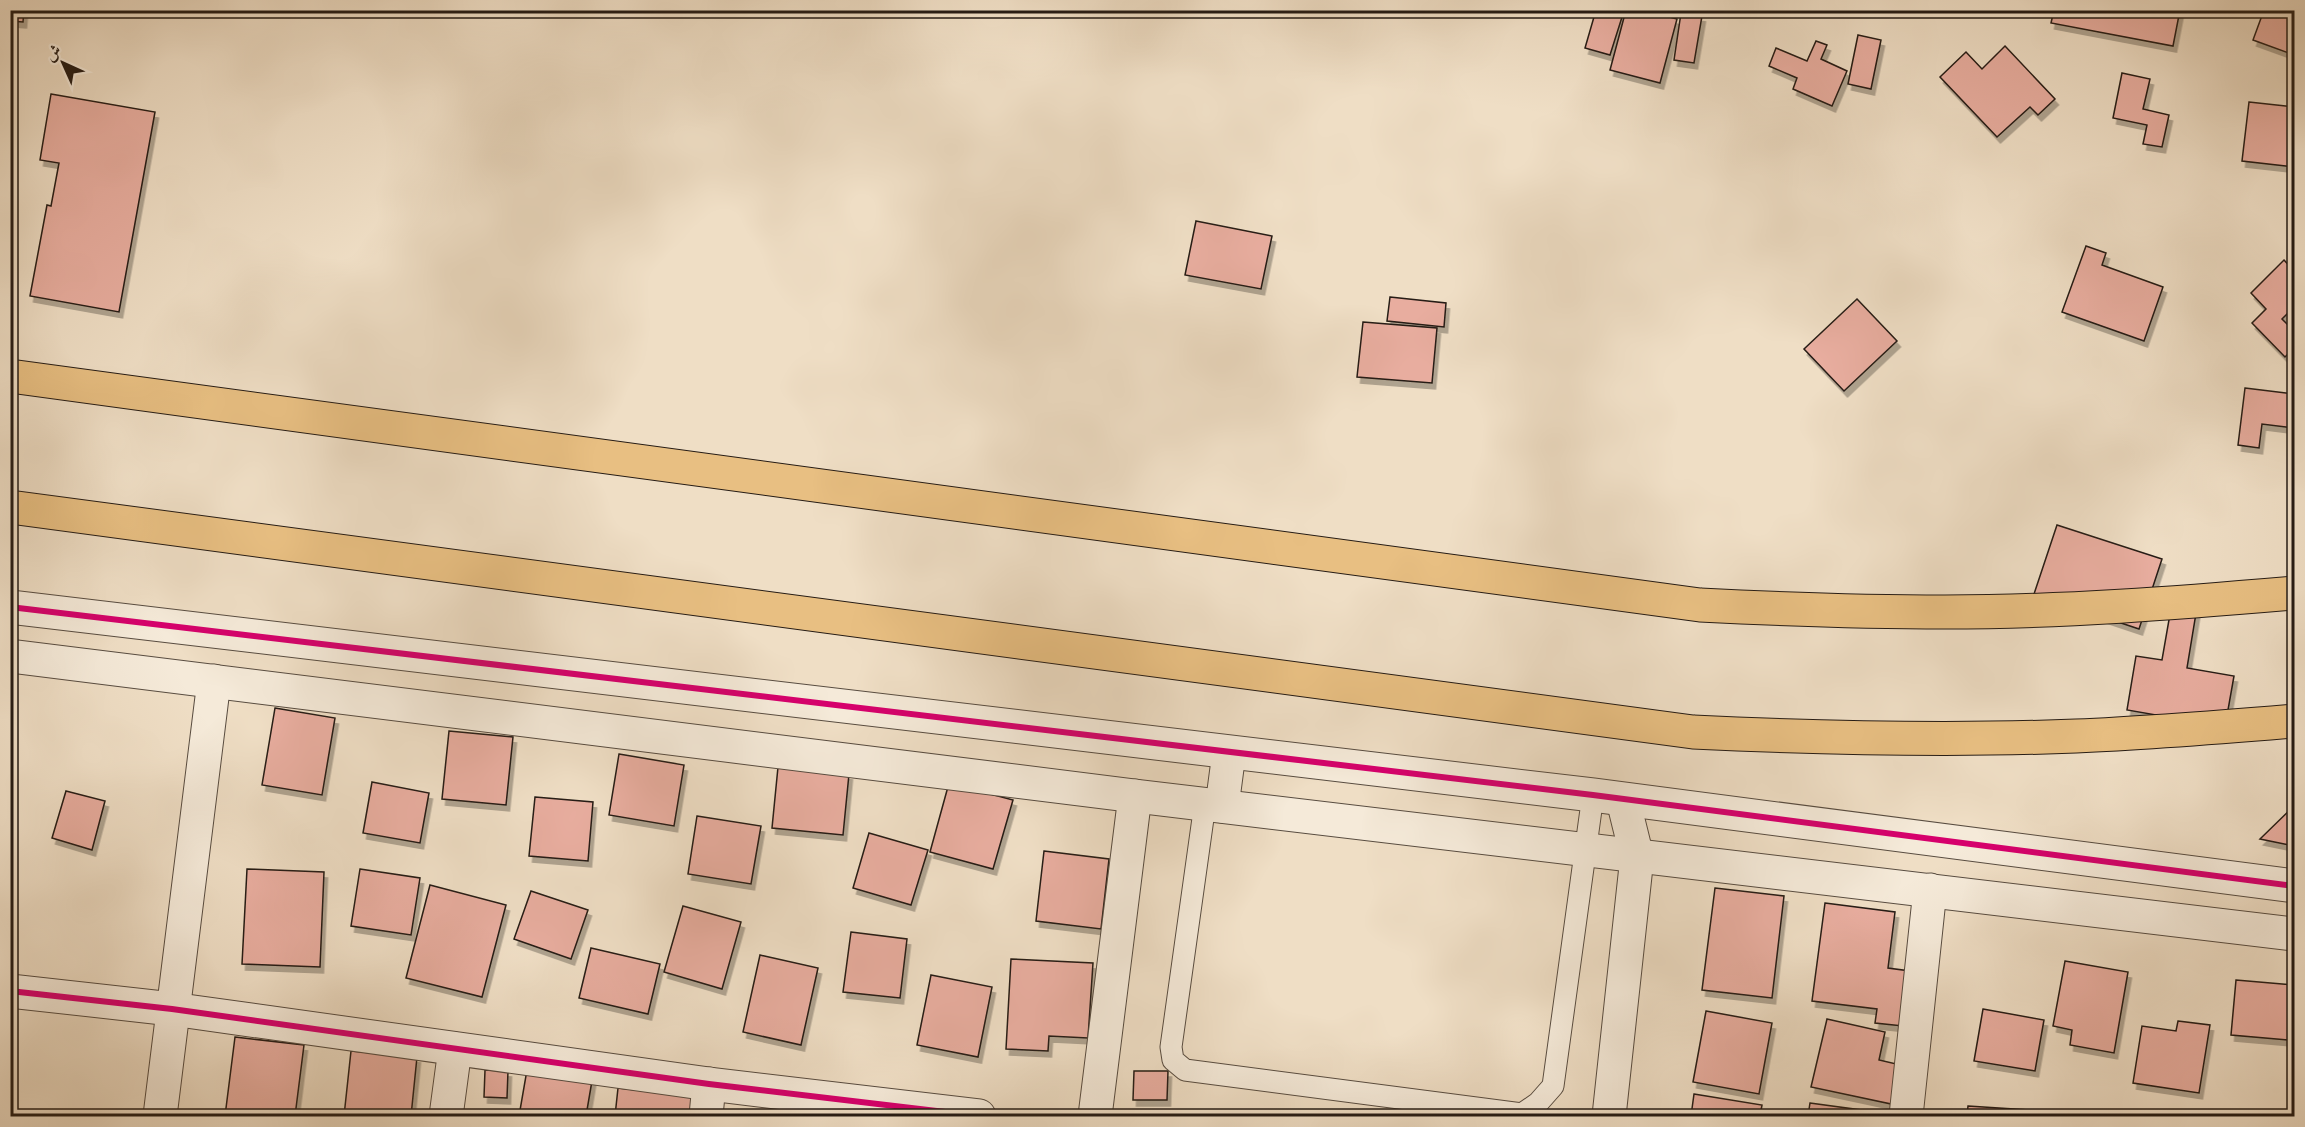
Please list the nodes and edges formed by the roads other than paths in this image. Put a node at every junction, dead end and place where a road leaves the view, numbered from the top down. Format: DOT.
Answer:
graph roads {
  1 [pos="10,376"];
  2 [pos="10,507"];
  3 [pos="2295,593"];
  4 [pos="10,607"];
  5 [pos="10,656"];
  6 [pos="214,681"];
  7 [pos="2295,721"];
  8 [pos="1229,753"];
  9 [pos="1135,796"];
  10 [pos="1608,797"];
  11 [pos="1214,805"];
  12 [pos="1586,850"];
  13 [pos="1637,856"];
  14 [pos="2295,886"];
  15 [pos="1930,890"];
  16 [pos="2295,934"];
  17 [pos="10,991"];
  18 [pos="172,1010"];
  19 [pos="455,1049"];
  20 [pos="709,1084"];
  21 [pos="160,1116"];
  22 [pos="446,1116"];
  23 [pos="706,1116"];
  24 [pos="979,1116"];
  25 [pos="1095,1116"];
  26 [pos="1609,1116"];
  27 [pos="1906,1116"];
  1 -- 3 [label="main road"];
  2 -- 7 [label="main road"];
  4 -- 8 [label="street"];
  5 -- 6 [label="street"];
  6 -- 9 [label="street"];
  6 -- 18 [label="street"];
  8 -- 10 [label="street"];
  8 -- 11 [label="street"];
  9 -- 11 [label="street"];
  9 -- 25 [label="street"];
  10 -- 12 [label="lane"];
  10 -- 13 [label="street"];
  10 -- 14 [label="street"];
  11 -- 12 [label="street"];
  11 -- 12 [label="lane"];
  12 -- 13 [label="street"];
  13 -- 15 [label="street"];
  13 -- 26 [label="street"];
  15 -- 16 [label="street"];
  15 -- 27 [label="street"];
  17 -- 18 [label="street"];
  18 -- 19 [label="street"];
  18 -- 21 [label="street"];
  19 -- 20 [label="street"];
  19 -- 22 [label="street"];
  20 -- 23 [label="street"];
  20 -- 24 [label="street"];
}
